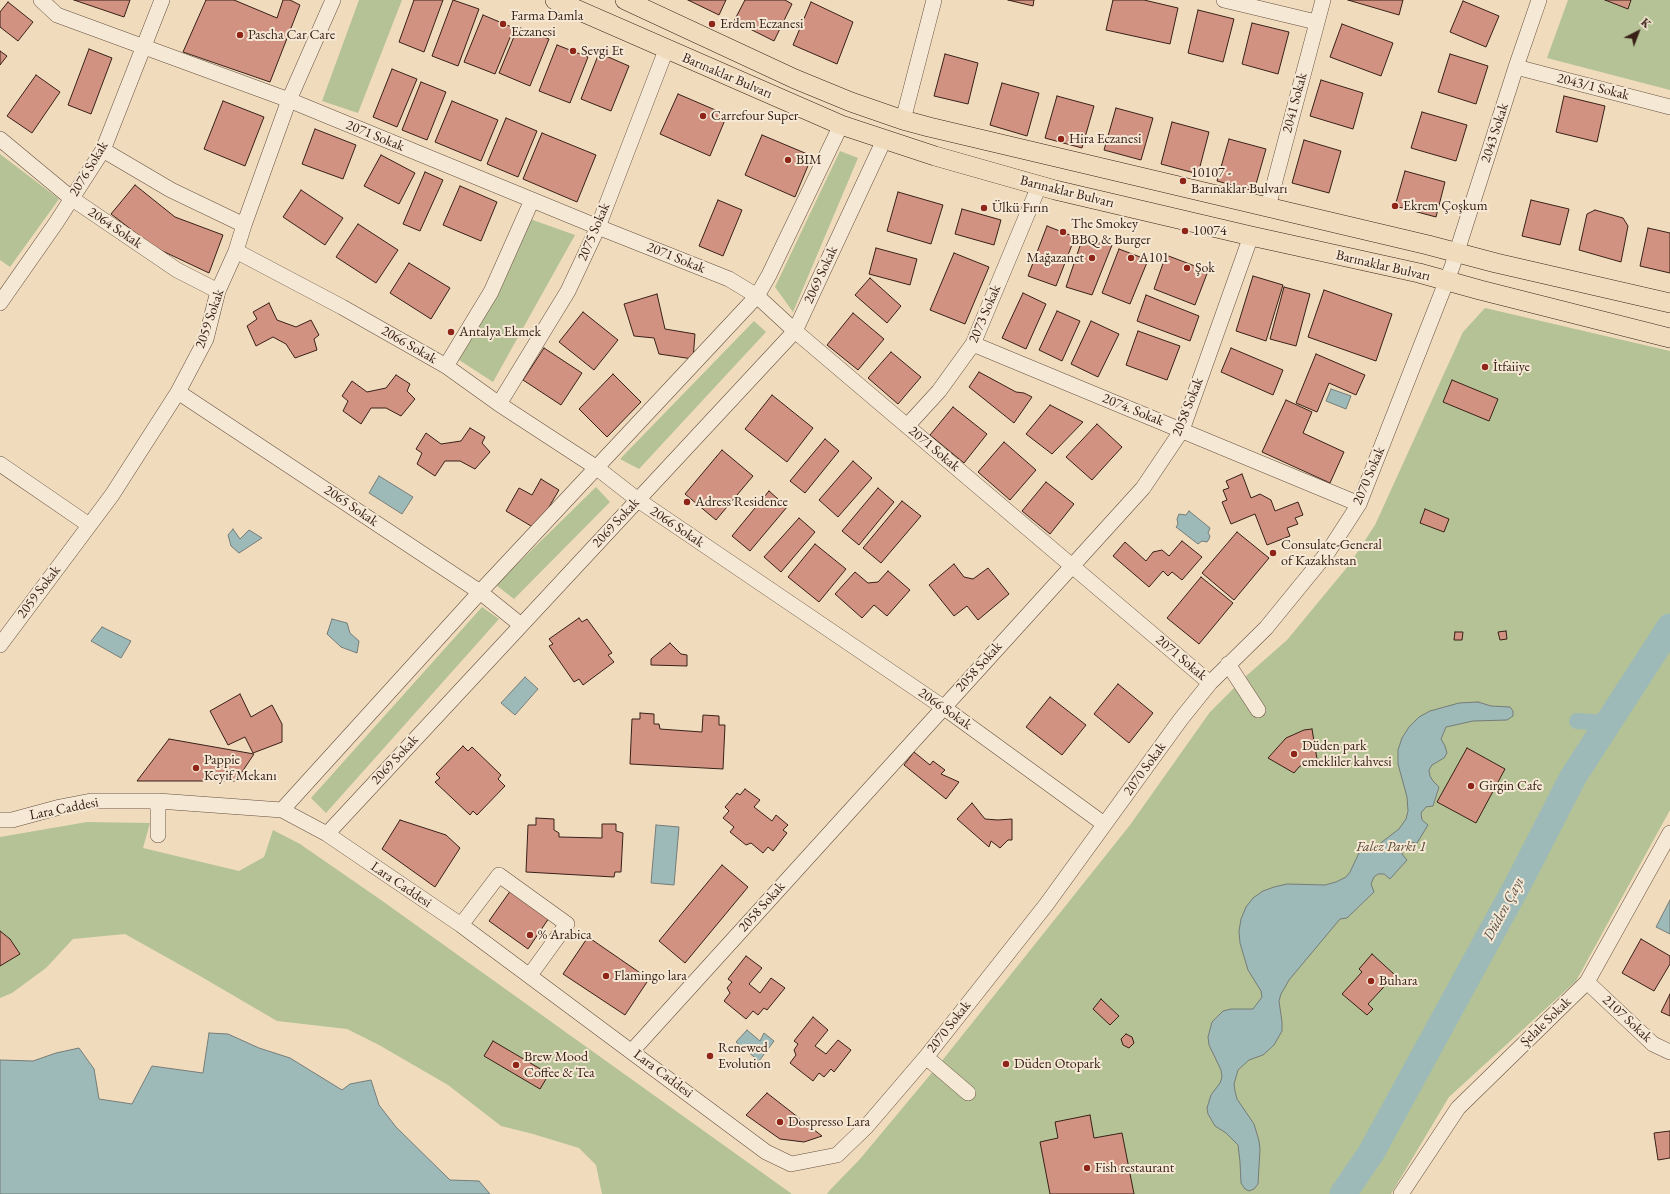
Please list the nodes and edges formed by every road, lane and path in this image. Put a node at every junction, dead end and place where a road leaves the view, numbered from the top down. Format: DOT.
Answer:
graph roads {
  1 [pos="42,0"];
  2 [pos="162,0"];
  3 [pos="333,0"];
  4 [pos="555,0"];
  5 [pos="625,0"];
  6 [pos="934,0"];
  7 [pos="1224,0"];
  8 [pos="1323,0"];
  9 [pos="1539,0"];
  10 [pos="1316,22"];
  11 [pos="143,46"];
  12 [pos="666,50"];
  13 [pos="1516,67"];
  14 [pos="289,100"];
  15 [pos="1670,107"];
  16 [pos="903,120"];
  17 [pos="841,124"];
  18 [pos="0,139"];
  19 [pos="884,140"];
  20 [pos="103,150"];
  21 [pos="1039,186"];
  22 [pos="71,198"];
  23 [pos="532,200"];
  24 [pos="1268,207"];
  25 [pos="244,225"];
  26 [pos="598,227"];
  27 [pos="1251,236"];
  28 [pos="236,251"];
  29 [pos="1452,267"];
  30 [pos="218,291"];
  31 [pos="757,296"];
  32 [pos="0,303"];
  33 [pos="1670,303"];
  34 [pos="795,331"];
  35 [pos="1670,338"];
  36 [pos="973,344"];
  37 [pos="446,366"];
  38 [pos="178,392"];
  39 [pos="499,404"];
  40 [pos="907,426"];
  41 [pos="1182,430"];
  42 [pos="0,464"];
  43 [pos="597,468"];
  44 [pos="638,500"];
  45 [pos="1359,504"];
  46 [pos="89,525"];
  47 [pos="1072,566"];
  48 [pos="480,592"];
  49 [pos="521,625"];
  50 [pos="0,645"];
  51 [pos="1228,664"];
  52 [pos="1210,683"];
  53 [pos="943,707"];
  54 [pos="1258,710"];
  55 [pos="158,801"];
  56 [pos="282,810"];
  57 [pos="0,820"];
  58 [pos="1104,824"];
  59 [pos="1670,833"];
  60 [pos="327,834"];
  61 [pos="158,835"];
  62 [pos="461,925"];
  63 [pos="530,975"];
  64 [pos="1586,982"];
  65 [pos="632,1051"];
  66 [pos="1670,1052"];
  67 [pos="926,1057"];
  68 [pos="968,1093"];
  69 [pos="744,1135"];
  70 [pos="1401,1194"];
  1 -- 11 [label="street, 2071 Sokak"];
  2 -- 11 [label="street, 2076 Sokak"];
  3 -- 14 [label="street, 2059 Sokak"];
  4 -- 12 [label="main road, Barınaklar Bulvarı"];
  5 -- 16 [label="main road, Barınaklar Bulvarı"];
  6 -- 16 [label="street"];
  7 -- 10 [label="street"];
  8 -- 10 [label="street, 2041 Sokak"];
  9 -- 13 [label="street, 2043 Sokak"];
  10 -- 24 [label="street, 2041 Sokak"];
  11 -- 14 [label="street, 2071 Sokak"];
  11 -- 20 [label="street, 2076 Sokak"];
  12 -- 17 [label="main road, Barınaklar Bulvarı"];
  12 -- 26 [label="street, 2075 Sokak"];
  13 -- 15 [label="street, 2043/1 Sokak"];
  13 -- 29 [label="street, 2043 Sokak"];
  14 -- 23 [label="street, 2071 Sokak"];
  14 -- 25 [label="street, 2059 Sokak"];
  16 -- 24 [label="main road, Barınaklar Bulvarı"];
  17 -- 19 [label="main road, Barınaklar Bulvarı"];
  17 -- 31 [label="street"];
  18 -- 22 [label="street, 2064 Sokak"];
  19 -- 21 [label="main road, Barınaklar Bulvarı"];
  19 -- 34 [label="street, 2069 Sokak"];
  20 -- 22 [label="street, 2076 Sokak"];
  20 -- 25 [label="street"];
  21 -- 27 [label="main road, Barınaklar Bulvarı"];
  21 -- 36 [label="street, 2073 Sokak"];
  22 -- 30 [label="street, 2064 Sokak"];
  22 -- 32 [label="street, 2076 Sokak"];
  23 -- 26 [label="street, 2071 Sokak"];
  23 -- 37 [label="street"];
  24 -- 29 [label="main road, Barınaklar Bulvarı"];
  25 -- 28 [label="street, 2059 Sokak"];
  26 -- 31 [label="street, 2071 Sokak"];
  26 -- 39 [label="street, 2075 Sokak"];
  27 -- 29 [label="main road, Barınaklar Bulvarı"];
  27 -- 41 [label="street, 2058 Sokak"];
  28 -- 30 [label="street, 2059 Sokak"];
  28 -- 37 [label="street, 2066 Sokak"];
  29 -- 33 [label="main road, Barınaklar Bulvarı"];
  29 -- 35 [label="main road, Barınaklar Bulvarı"];
  29 -- 45 [label="street, 2070 Sokak"];
  30 -- 38 [label="street, 2059 Sokak"];
  31 -- 34 [label="street, 2071 Sokak"];
  31 -- 43 [label="street"];
  34 -- 40 [label="street, 2071 Sokak"];
  34 -- 44 [label="street, 2069 Sokak"];
  36 -- 40 [label="street, 2073 Sokak"];
  36 -- 41 [label="street, 2074. Sokak"];
  37 -- 39 [label="street, 2066 Sokak"];
  38 -- 46 [label="street, 2059 Sokak"];
  38 -- 48 [label="street, 2065 Sokak"];
  39 -- 43 [label="street, 2066 Sokak"];
  40 -- 47 [label="street, 2071 Sokak"];
  41 -- 45 [label="street, 2074. Sokak"];
  41 -- 47 [label="street, 2058 Sokak"];
  42 -- 46 [label="street"];
  43 -- 44 [label="street, 2066 Sokak"];
  43 -- 48 [label="street"];
  44 -- 49 [label="street, 2069 Sokak"];
  44 -- 53 [label="street, 2066 Sokak"];
  45 -- 51 [label="street, 2070 Sokak"];
  46 -- 50 [label="street, 2059 Sokak"];
  47 -- 52 [label="street, 2071 Sokak"];
  47 -- 53 [label="street, 2058 Sokak"];
  48 -- 49 [label="street, 2065 Sokak"];
  48 -- 56 [label="street"];
  49 -- 60 [label="street, 2069 Sokak"];
  51 -- 52 [label="street, 2070 Sokak"];
  51 -- 54 [label="street"];
  52 -- 58 [label="street, 2070 Sokak"];
  53 -- 58 [label="street, 2066 Sokak"];
  53 -- 65 [label="street, 2058 Sokak"];
  55 -- 56 [label="street, Lara Caddesi"];
  55 -- 57 [label="street, Lara Caddesi"];
  55 -- 61 [label="street"];
  56 -- 60 [label="street, Lara Caddesi"];
  58 -- 67 [label="street, 2070 Sokak"];
  59 -- 64 [label="street, Şelale Sokak"];
  60 -- 62 [label="street, Lara Caddesi"];
  62 -- 63 [label="street, Lara Caddesi"];
  62 -- 63 [label="street"];
  63 -- 65 [label="street, Lara Caddesi"];
  64 -- 66 [label="street, 2107 Sokak"];
  64 -- 70 [label="street, Şelale Sokak"];
  65 -- 69 [label="street, Lara Caddesi"];
  67 -- 68 [label="street"];
  67 -- 69 [label="street, 2070 Sokak"];
}
